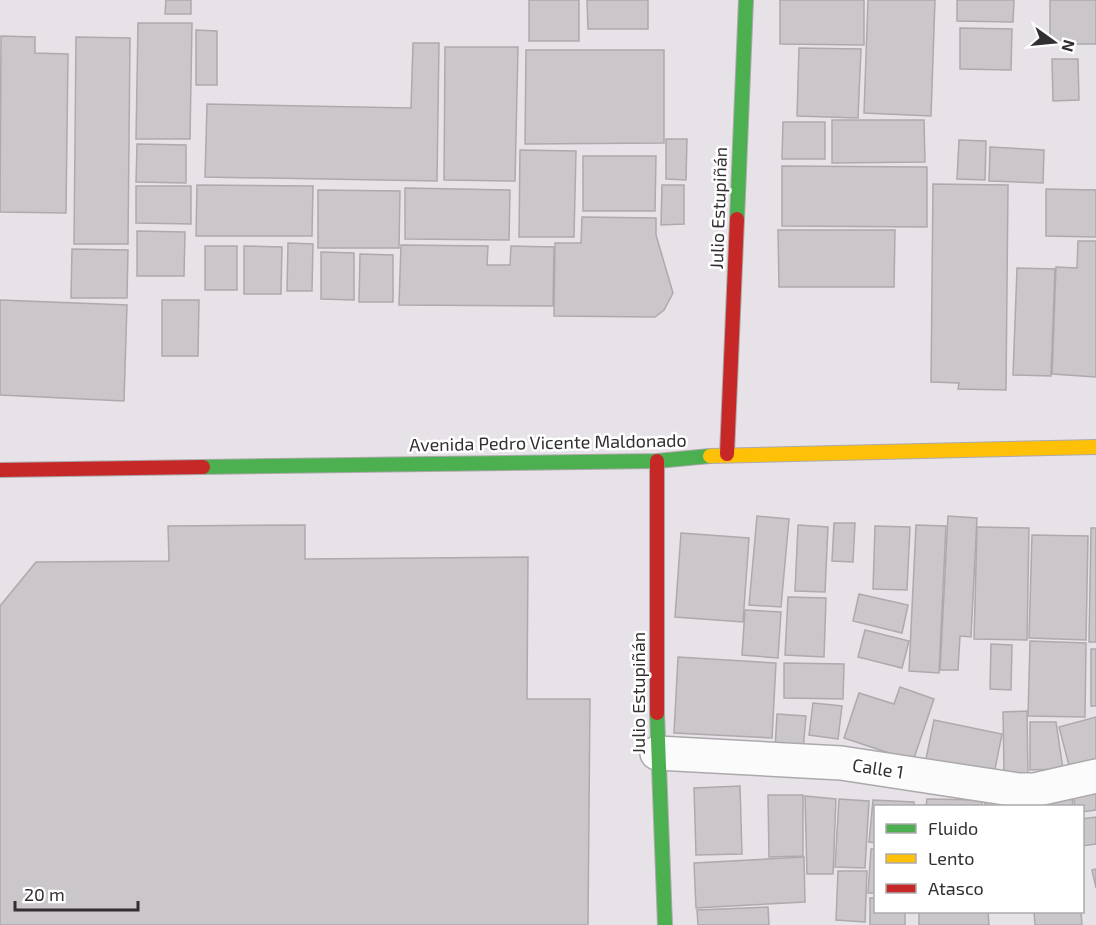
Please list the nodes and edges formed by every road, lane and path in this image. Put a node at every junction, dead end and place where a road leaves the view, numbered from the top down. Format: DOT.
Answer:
graph roads {
  1 [pos="746,0"];
  2 [pos="1096,447"];
  3 [pos="727,454"];
  4 [pos="657,461"];
  5 [pos="0,470"];
  6 [pos="657,753"];
  7 [pos="1096,776"];
  8 [pos="665,925"];
  1 -- 3 [label="main road, Julio Estupiñán"];
  2 -- 3 [label="main road, Avenida Pedro Vicente Maldonado"];
  3 -- 4 [label="main road, Avenida Pedro Vicente Maldonado"];
  4 -- 5 [label="main road, Avenida Pedro Vicente Maldonado"];
  4 -- 6 [label="main road, Julio Estupiñán"];
  6 -- 7 [label="street, Calle 1"];
  6 -- 8 [label="main road, Julio Estupiñán"];
}
